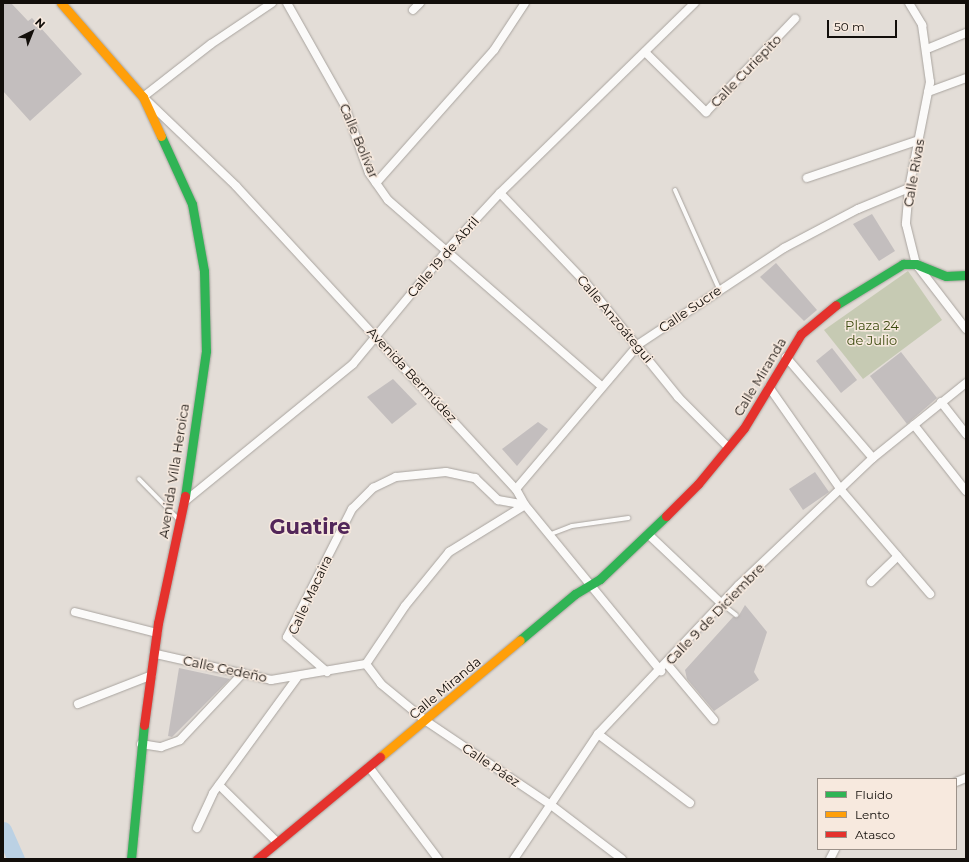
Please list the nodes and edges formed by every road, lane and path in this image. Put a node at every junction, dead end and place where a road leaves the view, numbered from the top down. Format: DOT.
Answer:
graph roads {
  1 [pos="61,3"];
  2 [pos="272,3"];
  3 [pos="287,3"];
  4 [pos="420,3"];
  5 [pos="525,3"];
  6 [pos="695,3"];
  7 [pos="909,3"];
  8 [pos="413,10"];
  9 [pos="795,19"];
  10 [pos="966,34"];
  11 [pos="927,50"];
  12 [pos="645,52"];
  13 [pos="966,78"];
  14 [pos="928,92"];
  15 [pos="143,97"];
  16 [pos="919,140"];
  17 [pos="807,178"];
  18 [pos="376,183"];
  19 [pos="909,188"];
  20 [pos="674,190"];
  21 [pos="500,193"];
  22 [pos="448,249"];
  23 [pos="916,264"];
  24 [pos="966,275"];
  25 [pos="719,289"];
  26 [pos="966,329"];
  27 [pos="377,337"];
  28 [pos="638,344"];
  29 [pos="786,357"];
  30 [pos="966,383"];
  31 [pos="600,386"];
  32 [pos="769,387"];
  33 [pos="941,402"];
  34 [pos="914,425"];
  35 [pos="966,434"];
  36 [pos="728,447"];
  37 [pos="873,458"];
  38 [pos="139,478"];
  39 [pos="516,489"];
  40 [pos="841,490"];
  41 [pos="966,491"];
  42 [pos="184,502"];
  43 [pos="525,505"];
  44 [pos="628,518"];
  45 [pos="180,521"];
  46 [pos="551,534"];
  47 [pos="648,534"];
  48 [pos="898,556"];
  49 [pos="871,582"];
  50 [pos="591,585"];
  51 [pos="930,594"];
  52 [pos="722,604"];
  53 [pos="75,612"];
  54 [pos="736,615"];
  55 [pos="157,633"];
  56 [pos="156,654"];
  57 [pos="366,664"];
  58 [pos="667,664"];
  59 [pos="661,671"];
  60 [pos="327,672"];
  61 [pos="243,673"];
  62 [pos="152,675"];
  63 [pos="297,678"];
  64 [pos="78,704"];
  65 [pos="714,720"];
  66 [pos="426,721"];
  67 [pos="598,734"];
  68 [pos="141,744"];
  69 [pos="369,767"];
  70 [pos="219,785"];
  71 [pos="690,803"];
  72 [pos="551,805"];
  73 [pos="197,828"];
  74 [pos="277,842"];
  75 [pos="834,850"];
  76 [pos="130,859"];
  77 [pos="257,859"];
  78 [pos="438,859"];
  79 [pos="514,859"];
  80 [pos="622,859"];
  81 [pos="830,859"];
  1 -- 15 [label="street, Avenida Villa Heroica"];
  2 -- 15 [label="street"];
  3 -- 18 [label="street, Calle Bolívar"];
  4 -- 8 [label="street"];
  5 -- 18 [label="street"];
  6 -- 12 [label="street, Calle 19 de Abril"];
  7 -- 11 [label="street, Calle Rivas"];
  9 -- 12 [label="street, Calle Curiepito"];
  10 -- 11 [label="street"];
  11 -- 14 [label="street, Calle Rivas"];
  12 -- 21 [label="street, Calle 19 de Abril"];
  13 -- 14 [label="street"];
  14 -- 16 [label="street, Calle Rivas"];
  15 -- 27 [label="street, Avenida Bermúdez"];
  15 -- 42 [label="street, Avenida Villa Heroica"];
  16 -- 17 [label="street"];
  16 -- 19 [label="street, Calle Rivas"];
  18 -- 22 [label="street, Calle Bolívar"];
  19 -- 23 [label="street, Calle Rivas"];
  19 -- 25 [label="street, Calle Sucre"];
  20 -- 25 [label="lane"];
  21 -- 22 [label="street, Calle 19 de Abril"];
  21 -- 28 [label="street, Calle Anzoátegui"];
  22 -- 27 [label="street, Calle 19 de Abril"];
  22 -- 31 [label="street, Calle Bolívar"];
  23 -- 24 [label="street"];
  23 -- 26 [label="street, Calle Rivas"];
  23 -- 29 [label="street, Calle Miranda"];
  25 -- 28 [label="street, Calle Sucre"];
  27 -- 39 [label="street, Avenida Bermúdez"];
  27 -- 42 [label="street, Calle 19 de Abril"];
  28 -- 31 [label="street, Calle Sucre"];
  28 -- 36 [label="street, Calle Anzoátegui"];
  29 -- 32 [label="street, Calle Miranda"];
  29 -- 37 [label="street"];
  30 -- 33 [label="street, Calle 9 de Diciembre"];
  31 -- 39 [label="street, Calle Sucre"];
  32 -- 36 [label="street, Calle Miranda"];
  32 -- 40 [label="street"];
  33 -- 34 [label="street, Calle 9 de Diciembre"];
  33 -- 35 [label="street"];
  34 -- 37 [label="street, Calle 9 de Diciembre"];
  34 -- 41 [label="street"];
  36 -- 47 [label="street, Calle Miranda"];
  37 -- 40 [label="street, Calle 9 de Diciembre"];
  38 -- 45 [label="lane"];
  39 -- 43 [label="street, Avenida Bermúdez"];
  40 -- 48 [label="street"];
  40 -- 52 [label="street, Calle 9 de Diciembre"];
  42 -- 45 [label="street, Avenida Villa Heroica"];
  43 -- 46 [label="street, Avenida Bermúdez"];
  43 -- 57 [label="street"];
  43 -- 60 [label="street, Calle Macaira"];
  44 -- 46 [label="lane"];
  45 -- 55 [label="street, Avenida Villa Heroica"];
  46 -- 50 [label="street, Avenida Bermúdez"];
  47 -- 50 [label="street, Calle Miranda"];
  47 -- 52 [label="street"];
  48 -- 49 [label="street"];
  48 -- 51 [label="street"];
  50 -- 59 [label="street, Avenida Bermúdez"];
  50 -- 66 [label="street, Calle Miranda"];
  52 -- 54 [label="lane"];
  52 -- 58 [label="street, Calle 9 de Diciembre"];
  53 -- 55 [label="street"];
  55 -- 56 [label="street, Avenida Villa Heroica"];
  56 -- 61 [label="street, Calle Cedeño"];
  56 -- 62 [label="street, Avenida Villa Heroica"];
  57 -- 60 [label="street, Calle Cedeño"];
  57 -- 66 [label="street, Calle Páez"];
  58 -- 59 [label="street, Calle 9 de Diciembre"];
  58 -- 65 [label="street"];
  59 -- 67 [label="street, Calle 9 de Diciembre"];
  60 -- 63 [label="street, Calle Cedeño"];
  61 -- 63 [label="street, Calle Cedeño"];
  61 -- 68 [label="street"];
  62 -- 64 [label="street"];
  62 -- 68 [label="street, Avenida Villa Heroica"];
  63 -- 70 [label="street"];
  66 -- 69 [label="street, Calle Miranda"];
  66 -- 72 [label="street, Calle Páez"];
  67 -- 71 [label="street"];
  67 -- 72 [label="street, Calle 9 de Diciembre"];
  68 -- 76 [label="street, Avenida Villa Heroica"];
  69 -- 74 [label="street, Calle Miranda"];
  69 -- 78 [label="street"];
  70 -- 73 [label="street"];
  70 -- 74 [label="street"];
  72 -- 79 [label="street, Calle 9 de Diciembre"];
  72 -- 80 [label="street, Calle Páez"];
  74 -- 77 [label="street, Calle Miranda"];
  75 -- 81 [label="street"];
}
